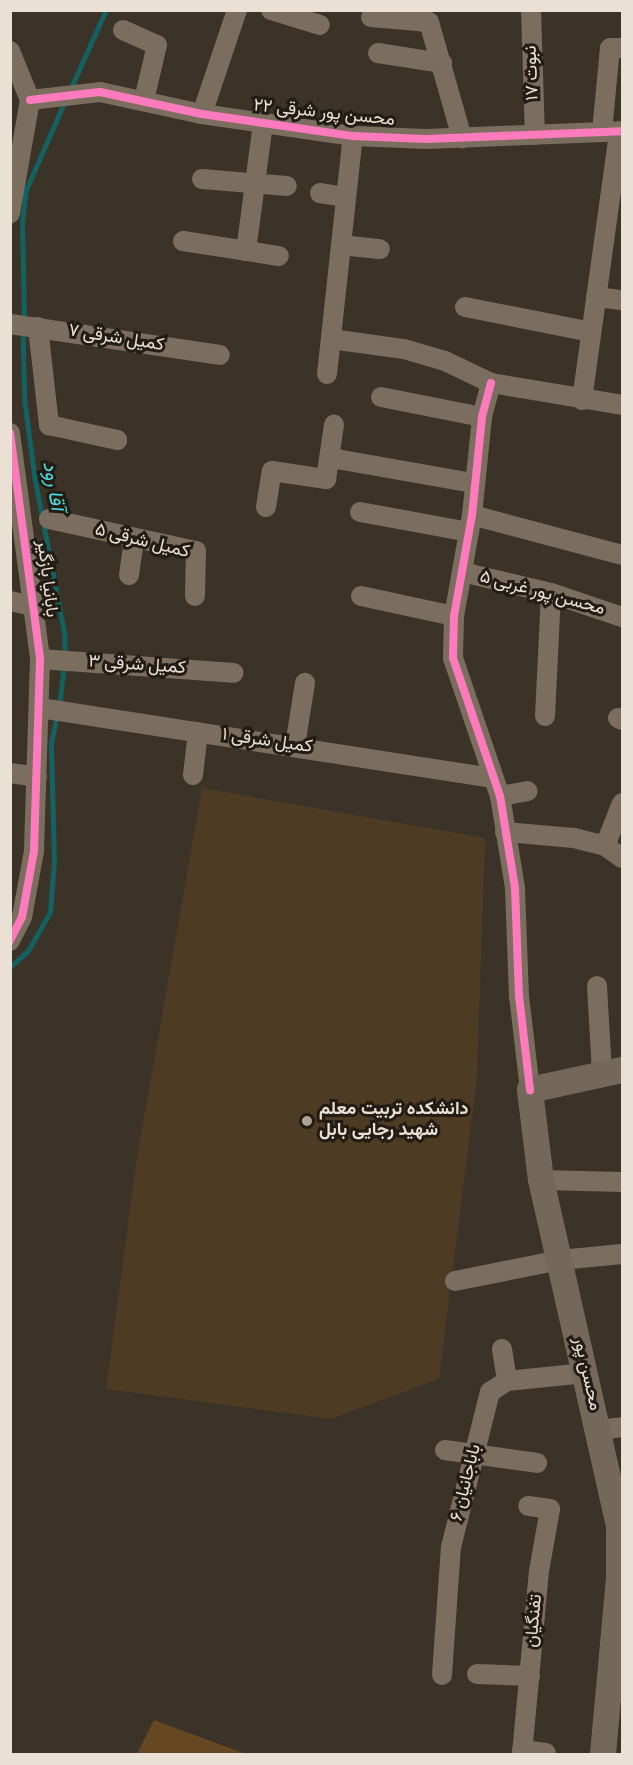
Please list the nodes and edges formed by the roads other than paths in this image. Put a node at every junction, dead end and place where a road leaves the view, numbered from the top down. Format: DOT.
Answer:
graph roads {
  1 [pos="237,10"];
  2 [pos="272,10"];
  3 [pos="531,10"];
  4 [pos="371,17"];
  5 [pos="320,25"];
  6 [pos="123,30"];
  7 [pos="622,48"];
  8 [pos="10,51"];
  9 [pos="378,53"];
  10 [pos="442,63"];
  11 [pos="30,100"];
  12 [pos="144,100"];
  13 [pos="202,114"];
  14 [pos="263,124"];
  15 [pos="615,132"];
  16 [pos="535,135"];
  17 [pos="353,136"];
  18 [pos="17,138"];
  19 [pos="462,138"];
  20 [pos="202,179"];
  21 [pos="257,184"];
  22 [pos="287,186"];
  23 [pos="320,193"];
  24 [pos="346,197"];
  25 [pos="10,213"];
  26 [pos="615,215"];
  27 [pos="183,242"];
  28 [pos="341,245"];
  29 [pos="380,249"];
  30 [pos="246,251"];
  31 [pos="279,256"];
  32 [pos="596,297"];
  33 [pos="622,300"];
  34 [pos="465,307"];
  35 [pos="23,325"];
  36 [pos="591,332"];
  37 [pos="331,339"];
  38 [pos="220,355"];
  39 [pos="327,374"];
  40 [pos="491,383"];
  41 [pos="381,397"];
  42 [pos="582,400"];
  43 [pos="622,405"];
  44 [pos="482,417"];
  45 [pos="334,425"];
  46 [pos="10,434"];
  47 [pos="117,440"];
  48 [pos="332,458"];
  49 [pos="473,483"];
  50 [pos="266,507"];
  51 [pos="16,511"];
  52 [pos="360,512"];
  53 [pos="49,519"];
  54 [pos="470,524"];
  55 [pos="134,539"];
  56 [pos="622,555"];
  57 [pos="462,573"];
  58 [pos="129,575"];
  59 [pos="551,593"];
  60 [pos="195,596"];
  61 [pos="361,596"];
  62 [pos="10,602"];
  63 [pos="35,607"];
  64 [pos="454,616"];
  65 [pos="622,617"];
  66 [pos="40,659"];
  67 [pos="233,673"];
  68 [pos="305,683"];
  69 [pos="40,708"];
  70 [pos="545,716"];
  71 [pos="198,732"];
  72 [pos="295,746"];
  73 [pos="10,773"];
  74 [pos="193,775"];
  75 [pos="37,777"];
  76 [pos="497,787"];
  77 [pos="528,791"];
  78 [pos="622,803"];
  79 [pos="506,832"];
  80 [pos="605,846"];
  81 [pos="622,858"];
  82 [pos="18,899"];
  83 [pos="10,941"];
  84 [pos="597,986"];
  85 [pos="612,1072"];
  86 [pos="530,1090"];
  87 [pos="541,1180"];
  88 [pos="622,1182"];
  89 [pos="622,1254"];
  90 [pos="560,1260"];
  91 [pos="455,1281"];
  92 [pos="502,1349"];
  93 [pos="586,1373"];
  94 [pos="507,1381"];
  95 [pos="611,1429"];
  96 [pos="445,1449"];
  97 [pos="472,1456"];
  98 [pos="537,1463"];
  99 [pos="616,1479"];
  100 [pos="528,1506"];
  101 [pos="621,1579"];
  102 [pos="477,1674"];
  103 [pos="442,1675"];
  104 [pos="530,1676"];
  105 [pos="522,1752"];
  106 [pos="546,1753"];
  107 [pos="603,1755"];
  1 -- 13 [label="street"];
  2 -- 5 [label="street"];
  3 -- 16 [label="street, نبوت ۱۷"];
  4 -- 10 [label="street"];
  6 -- 12 [label="street"];
  7 -- 15 [label="street"];
  8 -- 11 [label="street"];
  9 -- 10 [label="street"];
  10 -- 19 [label="street"];
  11 -- 12 [label="street, محسن پور شرقی ۲۲"];
  11 -- 18 [label="street"];
  12 -- 13 [label="street, محسن پور شرقی ۲۲"];
  13 -- 14 [label="street, محسن پور شرقی ۲۲"];
  14 -- 17 [label="street, محسن پور شرقی ۲۲"];
  14 -- 21 [label="street"];
  15 -- 16 [label="street, محسن پور شرقی ۲۲"];
  15 -- 26 [label="street"];
  16 -- 19 [label="street, محسن پور شرقی ۲۲"];
  17 -- 19 [label="street, محسن پور شرقی ۲۲"];
  17 -- 24 [label="street"];
  18 -- 25 [label="street"];
  20 -- 21 [label="street"];
  21 -- 22 [label="street"];
  21 -- 30 [label="street"];
  23 -- 24 [label="street"];
  24 -- 28 [label="street"];
  26 -- 32 [label="street"];
  27 -- 30 [label="street"];
  28 -- 29 [label="street"];
  28 -- 37 [label="street"];
  30 -- 31 [label="street"];
  32 -- 33 [label="street"];
  32 -- 36 [label="street"];
  34 -- 36 [label="street"];
  35 -- 38 [label="street, کمیل شرقی ۷"];
  35 -- 47 [label="street"];
  36 -- 42 [label="street"];
  37 -- 39 [label="street"];
  37 -- 40 [label="street"];
  40 -- 42 [label="street"];
  40 -- 44 [label="street"];
  41 -- 44 [label="street"];
  42 -- 43 [label="street"];
  44 -- 49 [label="street"];
  45 -- 48 [label="street"];
  46 -- 51 [label="street, بابانیا بازگیر"];
  48 -- 49 [label="street"];
  48 -- 50 [label="street"];
  49 -- 54 [label="street"];
  51 -- 63 [label="street, بابانیا بازگیر"];
  52 -- 54 [label="street"];
  53 -- 55 [label="street, کمیل شرقی ۵"];
  54 -- 56 [label="street"];
  54 -- 57 [label="street"];
  55 -- 58 [label="street"];
  55 -- 60 [label="street, کمیل شرقی ۵"];
  57 -- 59 [label="street, محسن پور غربی ۵"];
  57 -- 64 [label="street"];
  59 -- 65 [label="street, محسن پور غربی ۵"];
  59 -- 70 [label="street"];
  61 -- 64 [label="street"];
  62 -- 63 [label="street"];
  63 -- 66 [label="street, بابانیا بازگیر"];
  64 -- 76 [label="street"];
  66 -- 67 [label="street, کمیل شرقی ۳"];
  66 -- 69 [label="street, بابانیا بازگیر"];
  68 -- 72 [label="street"];
  69 -- 71 [label="street, کمیل شرقی ۱"];
  69 -- 75 [label="street, بابانیا بازگیر"];
  71 -- 72 [label="street, کمیل شرقی ۱"];
  71 -- 74 [label="street"];
  72 -- 76 [label="street, کمیل شرقی ۱"];
  73 -- 75 [label="street"];
  75 -- 82 [label="street, بابانیا بازگیر"];
  76 -- 77 [label="street, کمیل شرقی ۱"];
  76 -- 79 [label="street"];
  78 -- 80 [label="street"];
  79 -- 80 [label="street"];
  79 -- 86 [label="street"];
  80 -- 81 [label="street"];
  82 -- 83 [label="street, بابانیا بازگیر"];
  84 -- 85 [label="street"];
  85 -- 86 [label="main road"];
  86 -- 87 [label="main road, محسن پور"];
  87 -- 88 [label="street"];
  87 -- 90 [label="main road, محسن پور"];
  89 -- 90 [label="street"];
  90 -- 91 [label="street"];
  90 -- 93 [label="main road, محسن پور"];
  92 -- 94 [label="street"];
  93 -- 94 [label="street"];
  93 -- 95 [label="main road, محسن پور"];
  94 -- 97 [label="street, باباجانیان ۶"];
  95 -- 99 [label="main road, محسن پور"];
  96 -- 97 [label="street"];
  97 -- 98 [label="street"];
  97 -- 103 [label="street, باباجانیان ۶"];
  99 -- 101 [label="main road, محسن پور"];
  100 -- 104 [label="street, تفنگیان"];
  101 -- 107 [label="main road, محسن پور"];
  102 -- 104 [label="street"];
  104 -- 105 [label="street, تفنگیان"];
  105 -- 106 [label="street"];
}
